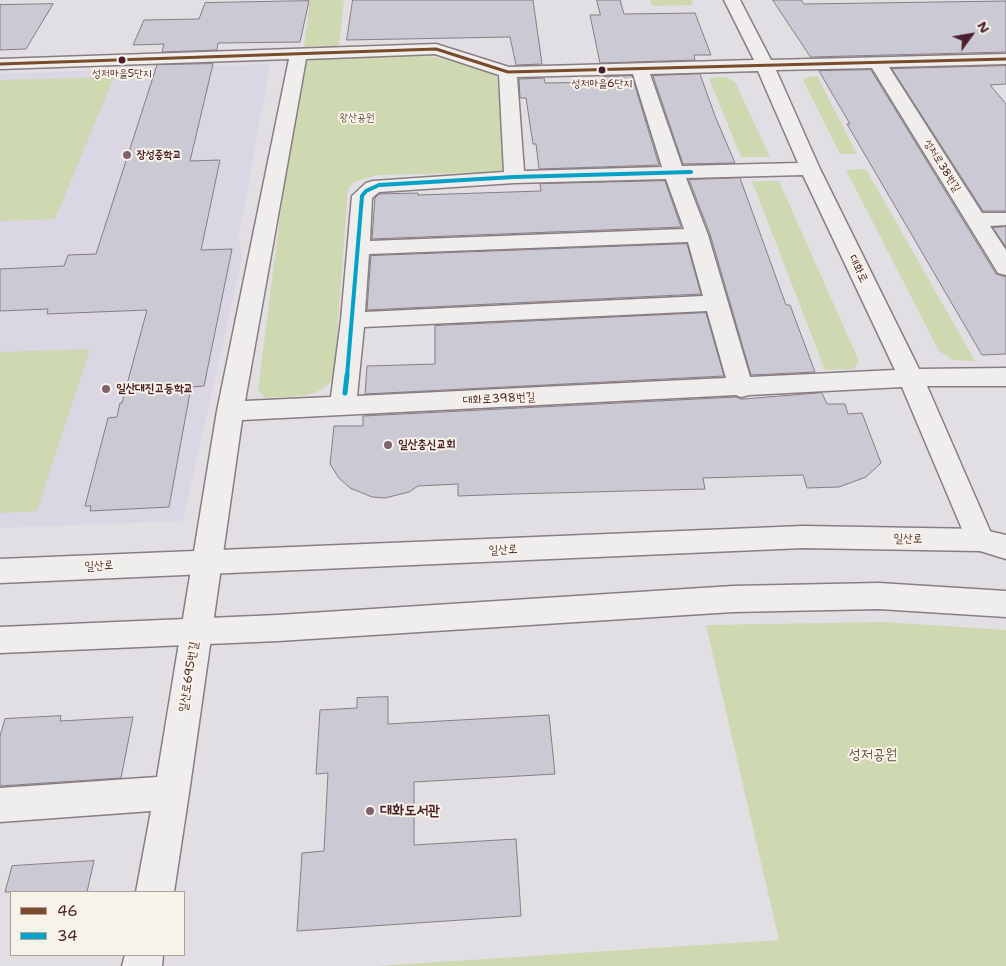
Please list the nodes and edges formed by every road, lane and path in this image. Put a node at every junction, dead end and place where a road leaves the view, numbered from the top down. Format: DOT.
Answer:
graph roads {
  1 [pos="732,0"];
  2 [pos="298,55"];
  3 [pos="1003,63"];
  4 [pos="0,64"];
  5 [pos="878,64"];
  6 [pos="765,66"];
  7 [pos="640,70"];
  8 [pos="508,72"];
  9 [pos="810,169"];
  10 [pos="674,173"];
  11 [pos="514,177"];
  12 [pos="1006,219"];
  13 [pos="976,220"];
  14 [pos="697,235"];
  15 [pos="359,248"];
  16 [pos="1006,268"];
  17 [pos="718,303"];
  18 [pos="353,320"];
  19 [pos="1006,376"];
  20 [pos="911,378"];
  21 [pos="741,388"];
  22 [pos="343,406"];
  23 [pos="230,411"];
  24 [pos="993,544"];
  25 [pos="206,561"];
  26 [pos="0,571"];
  27 [pos="1006,604"];
  28 [pos="196,631"];
  29 [pos="0,640"];
  30 [pos="172,794"];
  31 [pos="0,805"];
  32 [pos="155,891"];
  1 -- 6 [label="street, 대화로"];
  2 -- 4 [label="street"];
  2 -- 8 [label="street"];
  2 -- 23 [label="street, 일산로695번길"];
  3 -- 5 [label="street"];
  5 -- 6 [label="street"];
  5 -- 13 [label="street, 성저로38번길"];
  6 -- 7 [label="street"];
  6 -- 9 [label="street, 대화로"];
  7 -- 8 [label="street"];
  7 -- 10 [label="street"];
  8 -- 11 [label="street"];
  9 -- 10 [label="street"];
  9 -- 20 [label="street, 대화로"];
  10 -- 11 [label="street"];
  10 -- 14 [label="street"];
  11 -- 15 [label="street"];
  12 -- 13 [label="street"];
  13 -- 16 [label="street, 성저로38번길"];
  14 -- 15 [label="street"];
  14 -- 17 [label="street"];
  15 -- 18 [label="street"];
  17 -- 18 [label="street"];
  17 -- 21 [label="street"];
  18 -- 22 [label="street"];
  19 -- 20 [label="street, 대화로398번길"];
  20 -- 21 [label="street, 대화로398번길"];
  20 -- 24 [label="street, 대화로"];
  21 -- 22 [label="street, 대화로398번길"];
  22 -- 23 [label="street, 대화로398번길"];
  23 -- 25 [label="street, 일산로695번길"];
  24 -- 25 [label="street, 일산로"];
  25 -- 26 [label="street, 일산로"];
  25 -- 28 [label="street, 일산로695번길"];
  27 -- 28 [label="street"];
  28 -- 29 [label="street"];
  28 -- 30 [label="street, 일산로695번길"];
  30 -- 31 [label="street"];
  30 -- 32 [label="street, 일산로695번길"];
}
